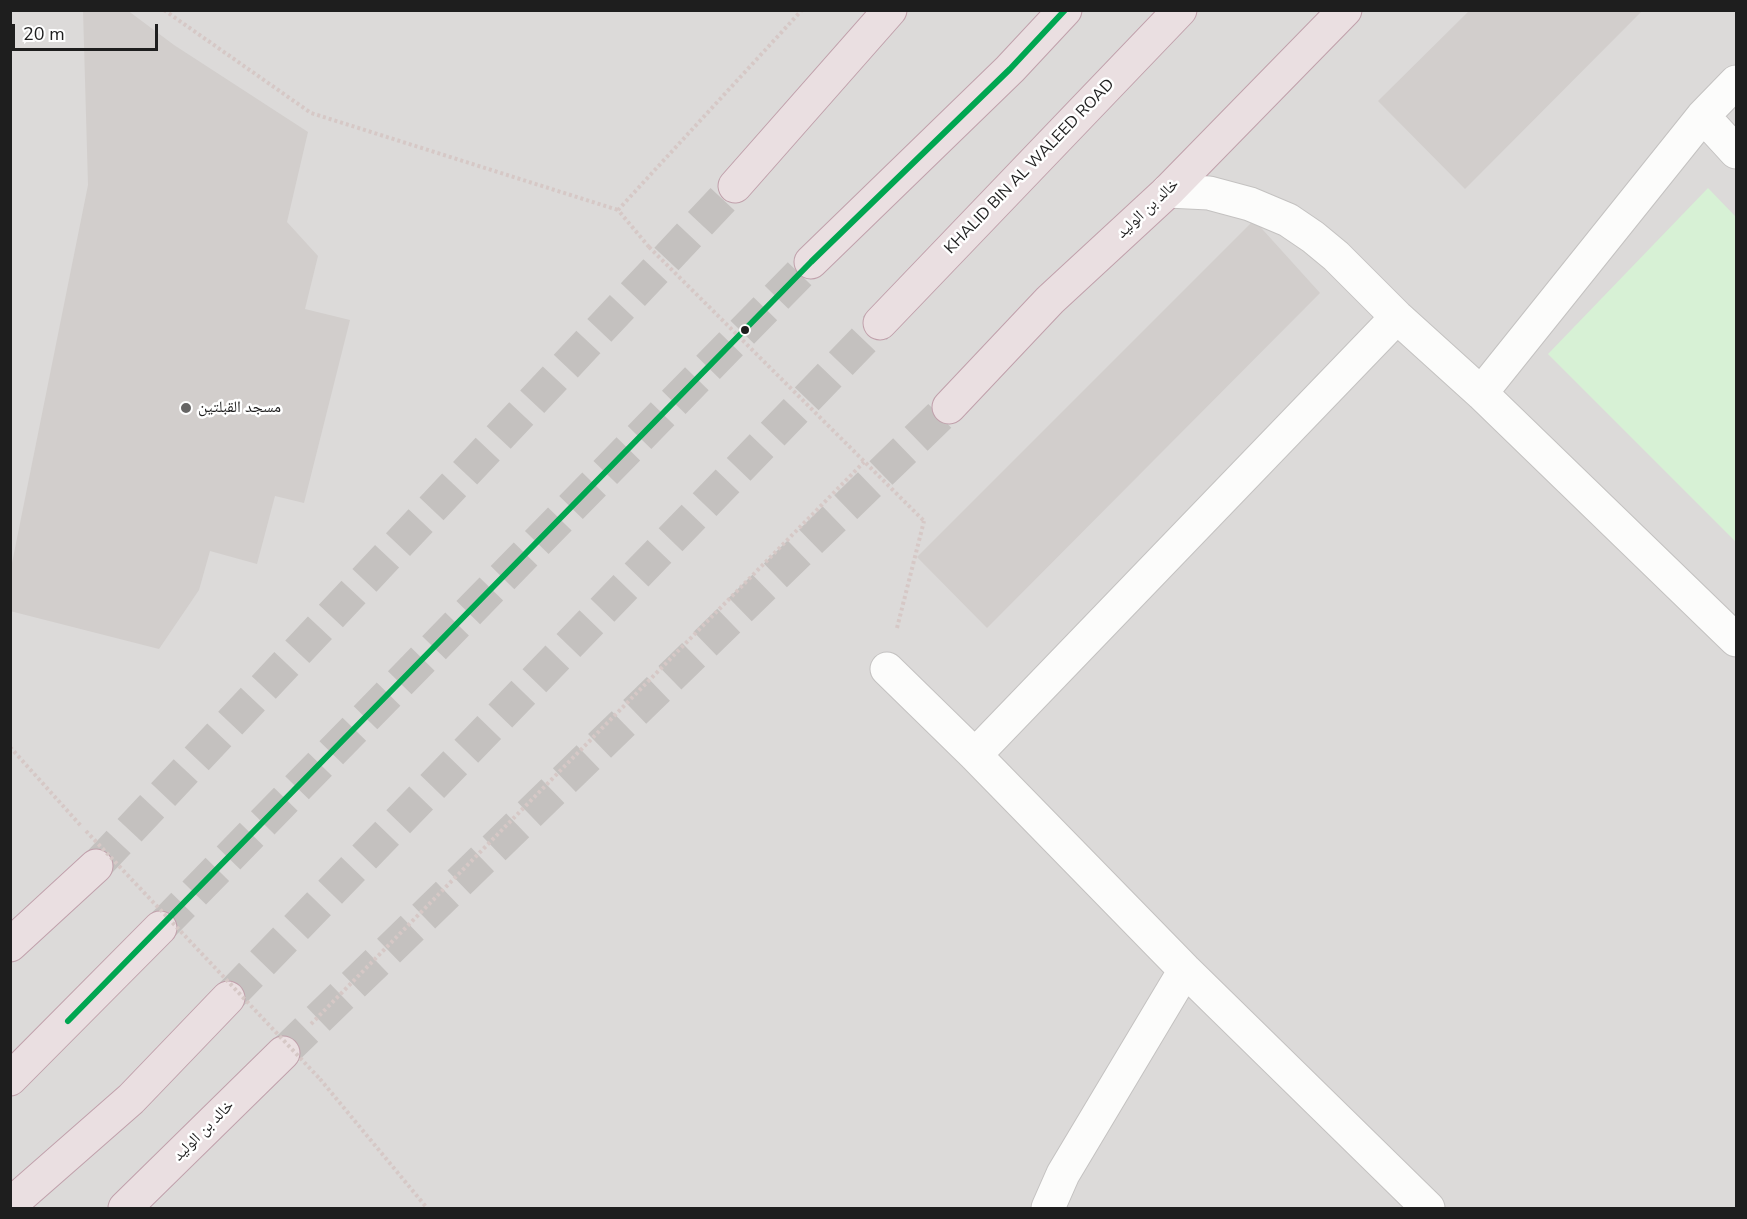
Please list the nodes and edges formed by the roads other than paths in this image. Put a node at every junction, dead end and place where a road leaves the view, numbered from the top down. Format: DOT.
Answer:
graph roads {
  1 [pos="890,10"];
  2 [pos="1065,10"];
  3 [pos="1180,10"];
  4 [pos="1345,10"];
  5 [pos="1737,82"];
  6 [pos="1703,116"];
  7 [pos="1737,152"];
  8 [pos="735,186"];
  9 [pos="1168,191"];
  10 [pos="811,262"];
  11 [pos="1397,317"];
  12 [pos="880,322"];
  13 [pos="1481,393"];
  14 [pos="949,407"];
  15 [pos="1737,640"];
  16 [pos="887,669"];
  17 [pos="975,755"];
  18 [pos="96,866"];
  19 [pos="160,928"];
  20 [pos="10,945"];
  21 [pos="1185,970"];
  22 [pos="228,998"];
  23 [pos="287,1048"];
  24 [pos="10,1079"];
  25 [pos="10,1205"];
  26 [pos="125,1209"];
  27 [pos="1048,1209"];
  28 [pos="1428,1209"];
  1 -- 8 [label="highway"];
  2 -- 10 [label="highway"];
  3 -- 12 [label="highway, KHALID BIN AL WALEED ROAD"];
  4 -- 9 [label="highway, خالد بن الوليد"];
  5 -- 6 [label="street"];
  6 -- 7 [label="street"];
  6 -- 13 [label="street"];
  9 -- 11 [label="street"];
  9 -- 14 [label="highway, خالد بن الوليد"];
  11 -- 13 [label="street"];
  11 -- 17 [label="street"];
  13 -- 15 [label="street"];
  16 -- 17 [label="street"];
  17 -- 21 [label="street"];
  18 -- 20 [label="highway"];
  19 -- 24 [label="highway"];
  21 -- 27 [label="street"];
  21 -- 28 [label="street"];
  22 -- 25 [label="highway"];
  23 -- 26 [label="highway, خالد بن الوليد"];
}
